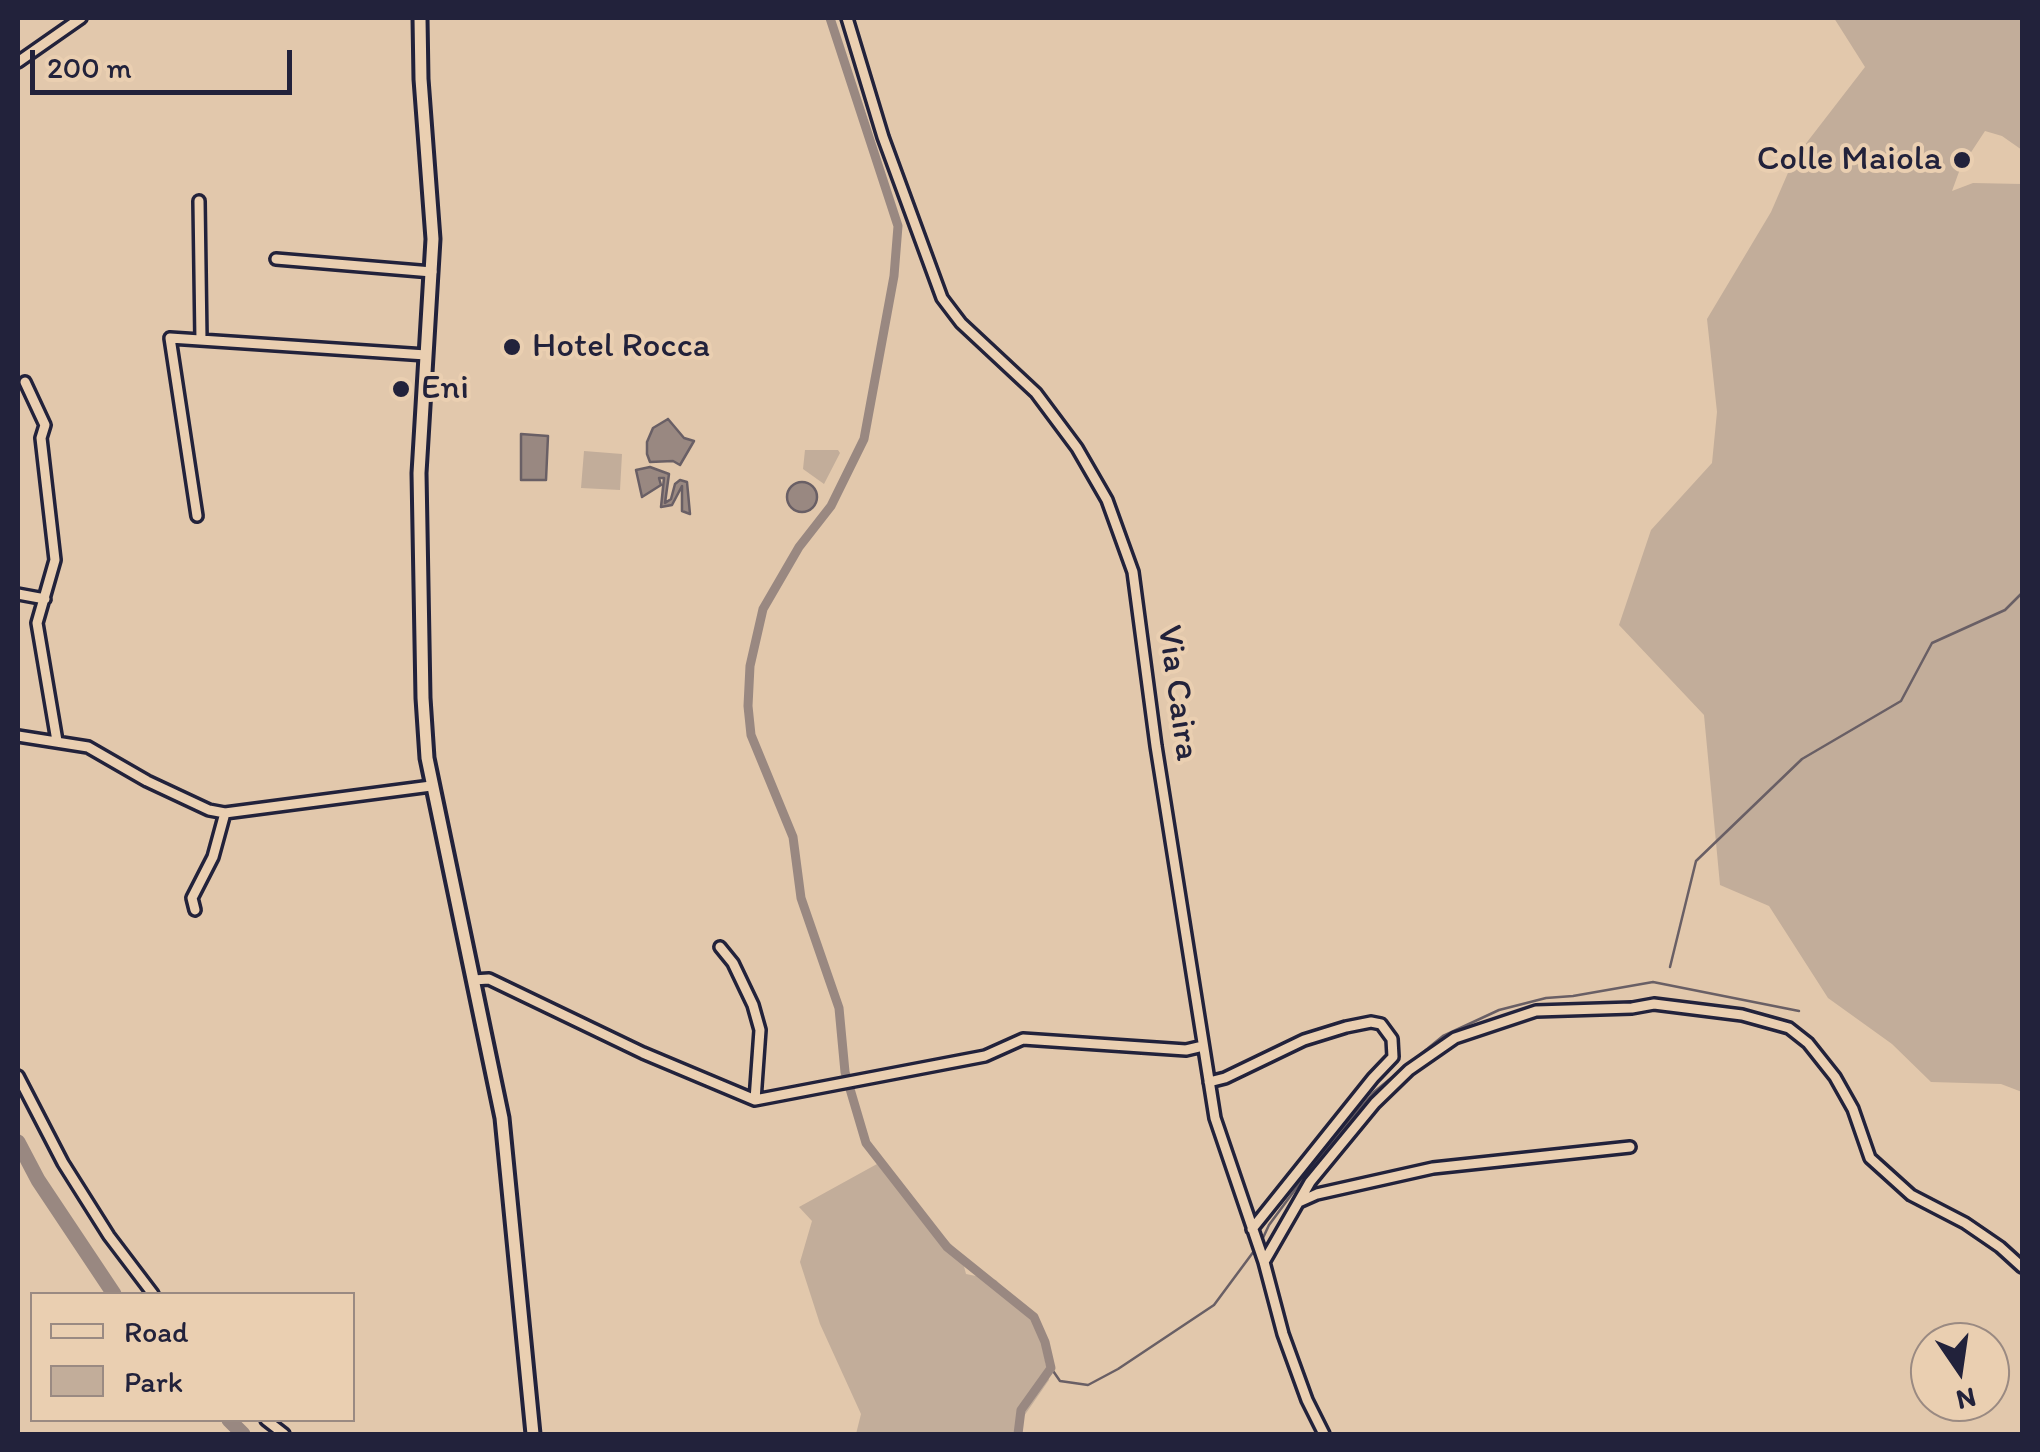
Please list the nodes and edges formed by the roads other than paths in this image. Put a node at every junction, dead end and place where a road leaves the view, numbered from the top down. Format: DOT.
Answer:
graph roads {
  1 [pos="80,18"];
  2 [pos="420,18"];
  3 [pos="847,18"];
  4 [pos="18,62"];
  5 [pos="200,202"];
  6 [pos="276,259"];
  7 [pos="432,272"];
  8 [pos="202,340"];
  9 [pos="426,355"];
  10 [pos="25,382"];
  11 [pos="197,516"];
  12 [pos="18,594"];
  13 [pos="45,599"];
  14 [pos="18,736"];
  15 [pos="57,741"];
  16 [pos="432,786"];
  17 [pos="225,813"];
  18 [pos="195,910"];
  19 [pos="720,947"];
  20 [pos="474,980"];
  21 [pos="1203,1046"];
  22 [pos="18,1076"];
  23 [pos="1209,1082"];
  24 [pos="755,1100"];
  25 [pos="1630,1147"];
  26 [pos="1296,1203"];
  27 [pos="1252,1229"];
  28 [pos="1264,1262"];
  29 [pos="2022,1267"];
  30 [pos="151,1292"];
  31 [pos="534,1434"];
  32 [pos="1324,1434"];
  1 -- 4 [label="street"];
  2 -- 7 [label="main road"];
  3 -- 21 [label="street, Via Caira"];
  5 -- 8 [label="street"];
  6 -- 7 [label="street"];
  7 -- 9 [label="main road"];
  8 -- 9 [label="street"];
  8 -- 11 [label="street"];
  9 -- 16 [label="main road"];
  10 -- 13 [label="street"];
  12 -- 13 [label="street"];
  13 -- 15 [label="street"];
  14 -- 15 [label="street"];
  15 -- 17 [label="street"];
  16 -- 17 [label="street"];
  16 -- 20 [label="main road"];
  17 -- 18 [label="street"];
  19 -- 24 [label="street"];
  20 -- 24 [label="street"];
  20 -- 31 [label="main road"];
  21 -- 23 [label="street, Via Caira"];
  21 -- 24 [label="street"];
  22 -- 30 [label="street"];
  23 -- 27 [label="street, Via Caira"];
  23 -- 27 [label="street"];
  25 -- 26 [label="street"];
  26 -- 28 [label="street"];
  26 -- 29 [label="street"];
  27 -- 28 [label="street, Via Caira"];
  28 -- 32 [label="street, Via Caira"];
}
